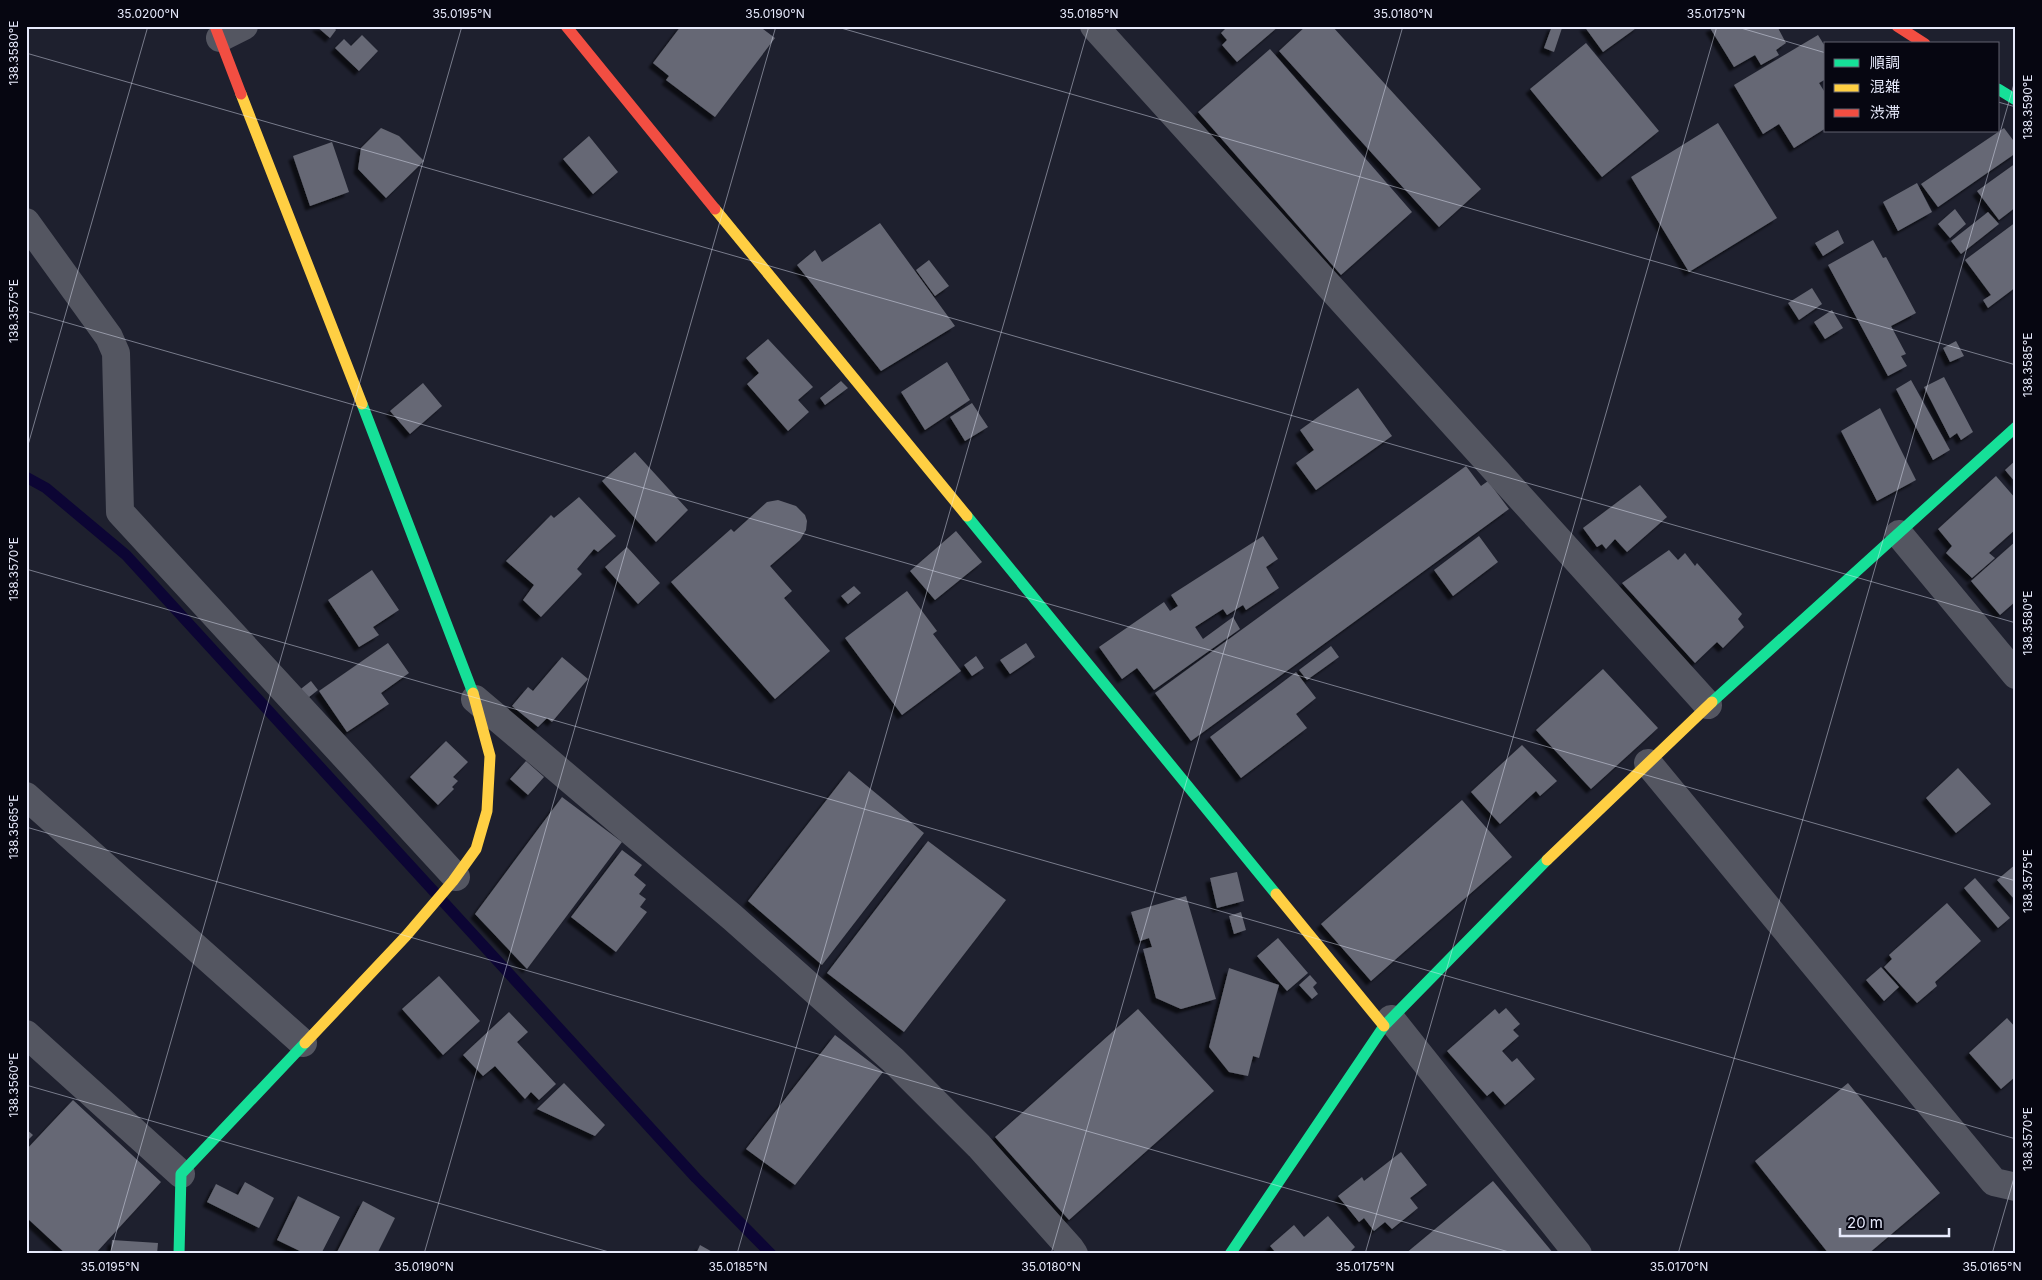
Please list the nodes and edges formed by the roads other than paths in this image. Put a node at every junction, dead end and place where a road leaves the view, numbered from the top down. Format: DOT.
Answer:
graph roads {
  1 [pos="244,26"];
  2 [pos="566,26"];
  3 [pos="1897,26"];
  4 [pos="1097,27"];
  5 [pos="218,32"];
  6 [pos="1922,42"];
  7 [pos="2000,90"];
  8 [pos="2016,100"];
  9 [pos="26,222"];
  10 [pos="2016,427"];
  11 [pos="1898,534"];
  12 [pos="2016,675"];
  13 [pos="475,699"];
  14 [pos="1708,705"];
  15 [pos="1648,763"];
  16 [pos="26,796"];
  17 [pos="456,877"];
  18 [pos="1387,1023"];
  19 [pos="26,1034"];
  20 [pos="303,1043"];
  21 [pos="180,1174"];
  22 [pos="2016,1187"];
  23 [pos="179,1254"];
  24 [pos="1074,1254"];
  25 [pos="1230,1254"];
  26 [pos="1578,1254"];
  1 -- 5 [label="street"];
  2 -- 18 [label="street"];
  3 -- 6 [label="street"];
  4 -- 14 [label="street"];
  5 -- 13 [label="street"];
  7 -- 8 [label="street"];
  9 -- 17 [label="street"];
  10 -- 11 [label="street"];
  11 -- 12 [label="street"];
  11 -- 14 [label="street"];
  13 -- 17 [label="street"];
  13 -- 24 [label="street"];
  14 -- 15 [label="street"];
  15 -- 18 [label="street"];
  15 -- 22 [label="street"];
  16 -- 20 [label="street"];
  17 -- 20 [label="street"];
  18 -- 25 [label="street"];
  18 -- 26 [label="street"];
  19 -- 21 [label="street"];
  20 -- 21 [label="street"];
  21 -- 23 [label="street"];
}
